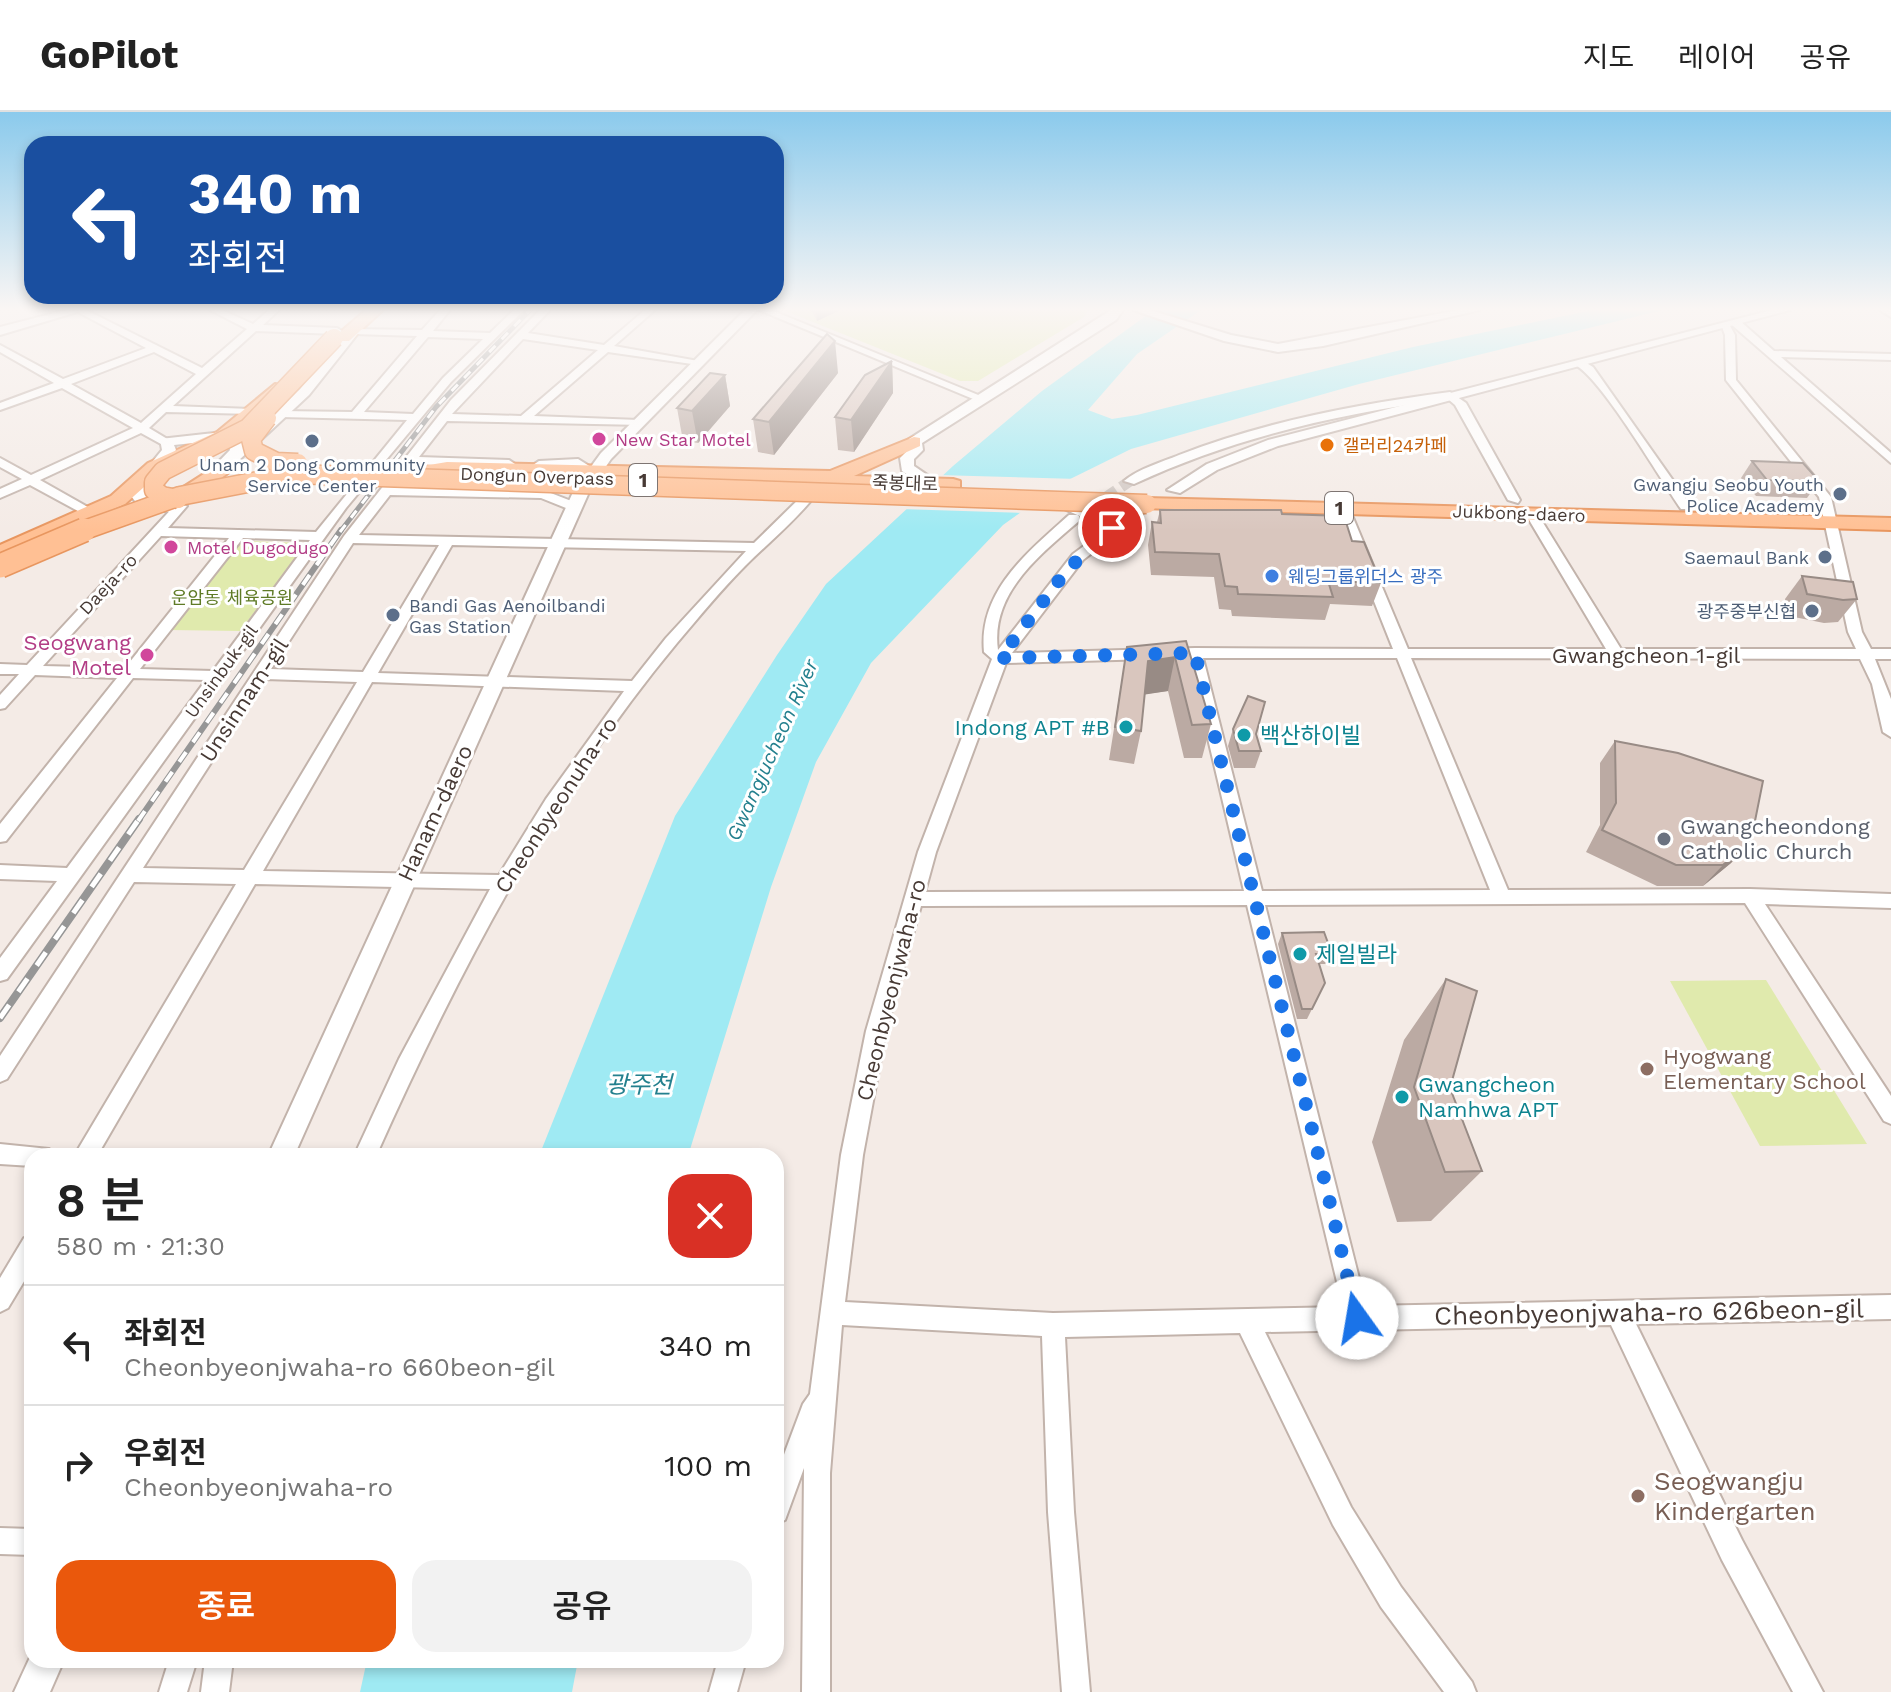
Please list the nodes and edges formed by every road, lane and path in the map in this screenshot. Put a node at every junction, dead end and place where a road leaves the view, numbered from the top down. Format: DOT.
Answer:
graph roads {
  1 [pos="62,384"];
  2 [pos="65,384"];
  3 [pos="192,384"];
  4 [pos="284,384"];
  5 [pos="293,384"];
  6 [pos="298,384"];
  7 [pos="309,384"];
  8 [pos="382,384"];
  9 [pos="445,384"];
  10 [pos="473,384"];
  11 [pos="565,384"];
  12 [pos="678,384"];
  13 [pos="945,384"];
  14 [pos="1006,384"];
  15 [pos="1498,384"];
  16 [pos="1600,384"];
  17 [pos="1734,384"];
  18 [pos="1808,384"];
  19 [pos="1450,395"];
  20 [pos="982,399"];
  21 [pos="0,407"];
  22 [pos="165,409"];
  23 [pos="251,412"];
  24 [pos="281,414"];
  25 [pos="355,416"];
  26 [pos="413,417"];
  27 [pos="443,417"];
  28 [pos="524,419"];
  29 [pos="639,423"];
  30 [pos="141,429"];
  31 [pos="223,436"];
  32 [pos="165,442"];
  33 [pos="914,442"];
  34 [pos="1891,459"];
  35 [pos="410,460"];
  36 [pos="0,462"];
  37 [pos="155,467"];
  38 [pos="221,469"];
  39 [pos="359,472"];
  40 [pos="426,475"];
  41 [pos="31,481"];
  42 [pos="1130,481"];
  43 [pos="856,482"];
  44 [pos="931,484"];
  45 [pos="834,486"];
  46 [pos="583,490"];
  47 [pos="1171,490"];
  48 [pos="385,491"];
  49 [pos="0,494"];
  50 [pos="808,497"];
  51 [pos="1514,500"];
  52 [pos="1055,502"];
  53 [pos="1147,504"];
  54 [pos="159,506"];
  55 [pos="181,506"];
  56 [pos="1685,506"];
  57 [pos="1343,508"];
  58 [pos="1891,511"];
  59 [pos="89,513"];
  60 [pos="1531,513"];
  61 [pos="1828,515"];
  62 [pos="1074,518"];
  63 [pos="1891,524"];
  64 [pos="157,532"];
  65 [pos="239,534"];
  66 [pos="318,536"];
  67 [pos="349,539"];
  68 [pos="1098,540"];
  69 [pos="448,541"];
  70 [pos="560,543"];
  71 [pos="753,547"];
  72 [pos="0,553"];
  73 [pos="0,563"];
  74 [pos="0,573"];
  75 [pos="1195,653"];
  76 [pos="1867,654"];
  77 [pos="1891,654"];
  78 [pos="1617,655"];
  79 [pos="1402,656"];
  80 [pos="1000,658"];
  81 [pos="0,669"];
  82 [pos="30,670"];
  83 [pos="130,673"];
  84 [pos="262,674"];
  85 [pos="218,676"];
  86 [pos="365,679"];
  87 [pos="494,683"];
  88 [pos="636,686"];
  89 [pos="0,704"];
  90 [pos="1891,732"];
  91 [pos="0,836"];
  92 [pos="0,872"];
  93 [pos="71,875"];
  94 [pos="129,875"];
  95 [pos="247,877"];
  96 [pos="404,882"];
  97 [pos="504,882"];
  98 [pos="1750,896"];
  99 [pos="1502,898"];
  100 [pos="913,899"];
  101 [pos="1254,900"];
  102 [pos="1891,901"];
  103 [pos="0,973"];
  104 [pos="0,1073"];
  105 [pos="1891,1114"];
  106 [pos="90,1148"];
  107 [pos="285,1148"];
  108 [pos="369,1148"];
  109 [pos="0,1154"];
  110 [pos="24,1155"];
  111 [pos="24,1260"];
  112 [pos="0,1300"];
  113 [pos="1891,1307"];
  114 [pos="1617,1311"];
  115 [pos="832,1313"];
  116 [pos="1357,1318"];
  117 [pos="1248,1323"];
  118 [pos="1053,1325"];
  119 [pos="823,1381"];
  120 [pos="784,1489"];
  121 [pos="0,1541"];
  122 [pos="24,1542"];
  123 [pos="43,1668"];
  124 [pos="180,1668"];
  125 [pos="218,1668"];
  126 [pos="730,1668"];
  127 [pos="32,1692"];
  128 [pos="173,1692"];
  129 [pos="215,1692"];
  130 [pos="723,1692"];
  131 [pos="816,1692"];
  132 [pos="1076,1692"];
  133 [pos="1462,1692"];
  134 [pos="1809,1692"];
  1 -- 21 [label="street"];
  2 -- 30 [label="street"];
  3 -- 22 [label="street"];
  4 -- 23 [label="main road"];
  5 -- 39 [label="main road, Dongun Overpass, bridge"];
  6 -- 39 [label="main road, Dongun Overpass, bridge"];
  7 -- 24 [label="street, Daeja-ro"];
  8 -- 25 [label="street"];
  9 -- 26 [label="street, Unsinbuk-gil"];
  10 -- 27 [label="street, Unsinnam-gil"];
  11 -- 28 [label="street"];
  12 -- 29 [label="street"];
  13 -- 20 [label="street"];
  14 -- 20 [label="street"];
  15 -- 19 [label="street"];
  16 -- 56 [label="street"];
  17 -- 61 [label="street"];
  18 -- 34 [label="street"];
  19 -- 42 [label="street"];
  19 -- 47 [label="street"];
  19 -- 51 [label="street"];
  20 -- 33 [label="street"];
  22 -- 23 [label="street"];
  22 -- 30 [label="street"];
  23 -- 31 [label="main road"];
  24 -- 25 [label="street"];
  24 -- 38 [label="street, Daeja-ro"];
  25 -- 26 [label="street"];
  26 -- 66 [label="street, Unsinbuk-gil"];
  27 -- 28 [label="street"];
  27 -- 35 [label="street, Unsinnam-gil"];
  28 -- 29 [label="street"];
  29 -- 46 [label="street"];
  30 -- 32 [label="street"];
  30 -- 41 [label="street"];
  31 -- 32 [label="street"];
  31 -- 37 [label="main road"];
  31 -- 38 [label="street"];
  32 -- 37 [label="street"];
  33 -- 44 [label="street"];
  33 -- 45 [label="main road"];
  35 -- 46 [label="street"];
  35 -- 48 [label="street, Unsinnam-gil"];
  36 -- 41 [label="street"];
  37 -- 54 [label="street"];
  37 -- 59 [label="main road"];
  38 -- 54 [label="main road"];
  38 -- 55 [label="street, Daeja-ro"];
  39 -- 40 [label="main road, Dongun Overpass / 1, bridge"];
  39 -- 73 [label="main road, Dongun Overpass / 1, bridge"];
  40 -- 43 [label="main road, Dongun Overpass / 1"];
  40 -- 45 [label="main road, Dongun Overpass / 1, bridge"];
  40 -- 46 [label="main road, bridge"];
  41 -- 49 [label="street"];
  41 -- 59 [label="street"];
  43 -- 44 [label="main road, 죽봉대로 / 1"];
  43 -- 45 [label="main road"];
  44 -- 47 [label="main road, 죽봉대로 / 1"];
  45 -- 46 [label="main road"];
  45 -- 50 [label="main road"];
  45 -- 52 [label="main road, 1, bridge"];
  46 -- 48 [label="street"];
  46 -- 50 [label="main road"];
  46 -- 70 [label="street, Hanam-daero"];
  47 -- 51 [label="main road, Jukbong-daero / 1"];
  48 -- 67 [label="street, Unsinnam-gil"];
  50 -- 71 [label="street, Cheonbyeonuha-ro"];
  51 -- 56 [label="main road, Jukbong-daero / 1"];
  52 -- 53 [label="main road, 1, bridge"];
  52 -- 68 [label="street"];
  53 -- 57 [label="main road, Jukbong-daero / 1"];
  53 -- 68 [label="street, Cheonbyeonjwaha-ro"];
  54 -- 55 [label="street"];
  54 -- 74 [label="main road"];
  55 -- 64 [label="street, Daeja-ro"];
  56 -- 61 [label="main road, Jukbong-daero / 1"];
  57 -- 60 [label="main road, Jukbong-daero / 1"];
  57 -- 79 [label="street"];
  58 -- 61 [label="main road, Jukbong-daero / 1"];
  59 -- 72 [label="main road"];
  60 -- 61 [label="main road, Jukbong-daero / 1"];
  60 -- 78 [label="street"];
  61 -- 63 [label="main road, Jukbong-daero / 1"];
  61 -- 76 [label="street"];
  62 -- 80 [label="street"];
  64 -- 65 [label="street"];
  64 -- 82 [label="street, Daeja-ro"];
  65 -- 66 [label="street"];
  65 -- 83 [label="street"];
  66 -- 85 [label="street, Unsinbuk-gil"];
  67 -- 69 [label="street"];
  67 -- 84 [label="street, Unsinnam-gil"];
  68 -- 80 [label="street, Cheonbyeonjwaha-ro"];
  69 -- 70 [label="street"];
  69 -- 86 [label="street"];
  70 -- 71 [label="street"];
  70 -- 87 [label="street, Hanam-daero"];
  71 -- 88 [label="street, Cheonbyeonuha-ro"];
  75 -- 79 [label="street, Gwangcheon 1-gil"];
  75 -- 80 [label="street, Gwangcheon 1-gil"];
  75 -- 101 [label="street"];
  76 -- 77 [label="street, Gwangcheon 1-gil"];
  76 -- 78 [label="street, Gwangcheon 1-gil"];
  76 -- 90 [label="street"];
  78 -- 79 [label="street, Gwangcheon 1-gil"];
  79 -- 99 [label="street"];
  80 -- 100 [label="street, Cheonbyeonjwaha-ro"];
  81 -- 82 [label="street"];
  82 -- 83 [label="street"];
  82 -- 89 [label="street, Daeja-ro"];
  83 -- 85 [label="street"];
  83 -- 91 [label="street"];
  84 -- 86 [label="street"];
  84 -- 94 [label="street, Unsinnam-gil"];
  85 -- 93 [label="street, Unsinbuk-gil"];
  86 -- 87 [label="street"];
  86 -- 95 [label="street"];
  87 -- 88 [label="street"];
  87 -- 96 [label="street, Hanam-daero"];
  88 -- 97 [label="street, Cheonbyeonuha-ro"];
  92 -- 93 [label="street"];
  93 -- 103 [label="street, Unsinbuk-gil"];
  94 -- 95 [label="street"];
  94 -- 104 [label="street, Unsinnam-gil"];
  95 -- 96 [label="street"];
  95 -- 106 [label="street"];
  96 -- 97 [label="street"];
  96 -- 107 [label="street, Hanam-daero"];
  97 -- 108 [label="street, Cheonbyeonuha-ro"];
  98 -- 99 [label="street"];
  98 -- 102 [label="street"];
  98 -- 105 [label="street"];
  99 -- 101 [label="street"];
  100 -- 101 [label="street"];
  100 -- 115 [label="street, Cheonbyeonjwaha-ro"];
  101 -- 116 [label="street"];
  109 -- 110 [label="street"];
  111 -- 112 [label="street"];
  113 -- 114 [label="street, Cheonbyeonjwaha-ro 626beon-gil"];
  114 -- 116 [label="street, Cheonbyeonjwaha-ro 626beon-gil"];
  114 -- 134 [label="street"];
  115 -- 118 [label="street, Cheonbyeonjwaha-ro 626beon-gil"];
  115 -- 119 [label="street, Cheonbyeonjwaha-ro"];
  116 -- 117 [label="street, Cheonbyeonjwaha-ro 626beon-gil"];
  117 -- 118 [label="street, Cheonbyeonjwaha-ro 626beon-gil"];
  117 -- 133 [label="street"];
  118 -- 132 [label="street"];
  119 -- 120 [label="street, Cheonbyeonjwaha-ro"];
  119 -- 131 [label="street, Cheonbyeonjwaha-ro"];
  121 -- 122 [label="street"];
  123 -- 127 [label="street"];
  124 -- 128 [label="street"];
  125 -- 129 [label="street"];
  126 -- 130 [label="street"];
}
